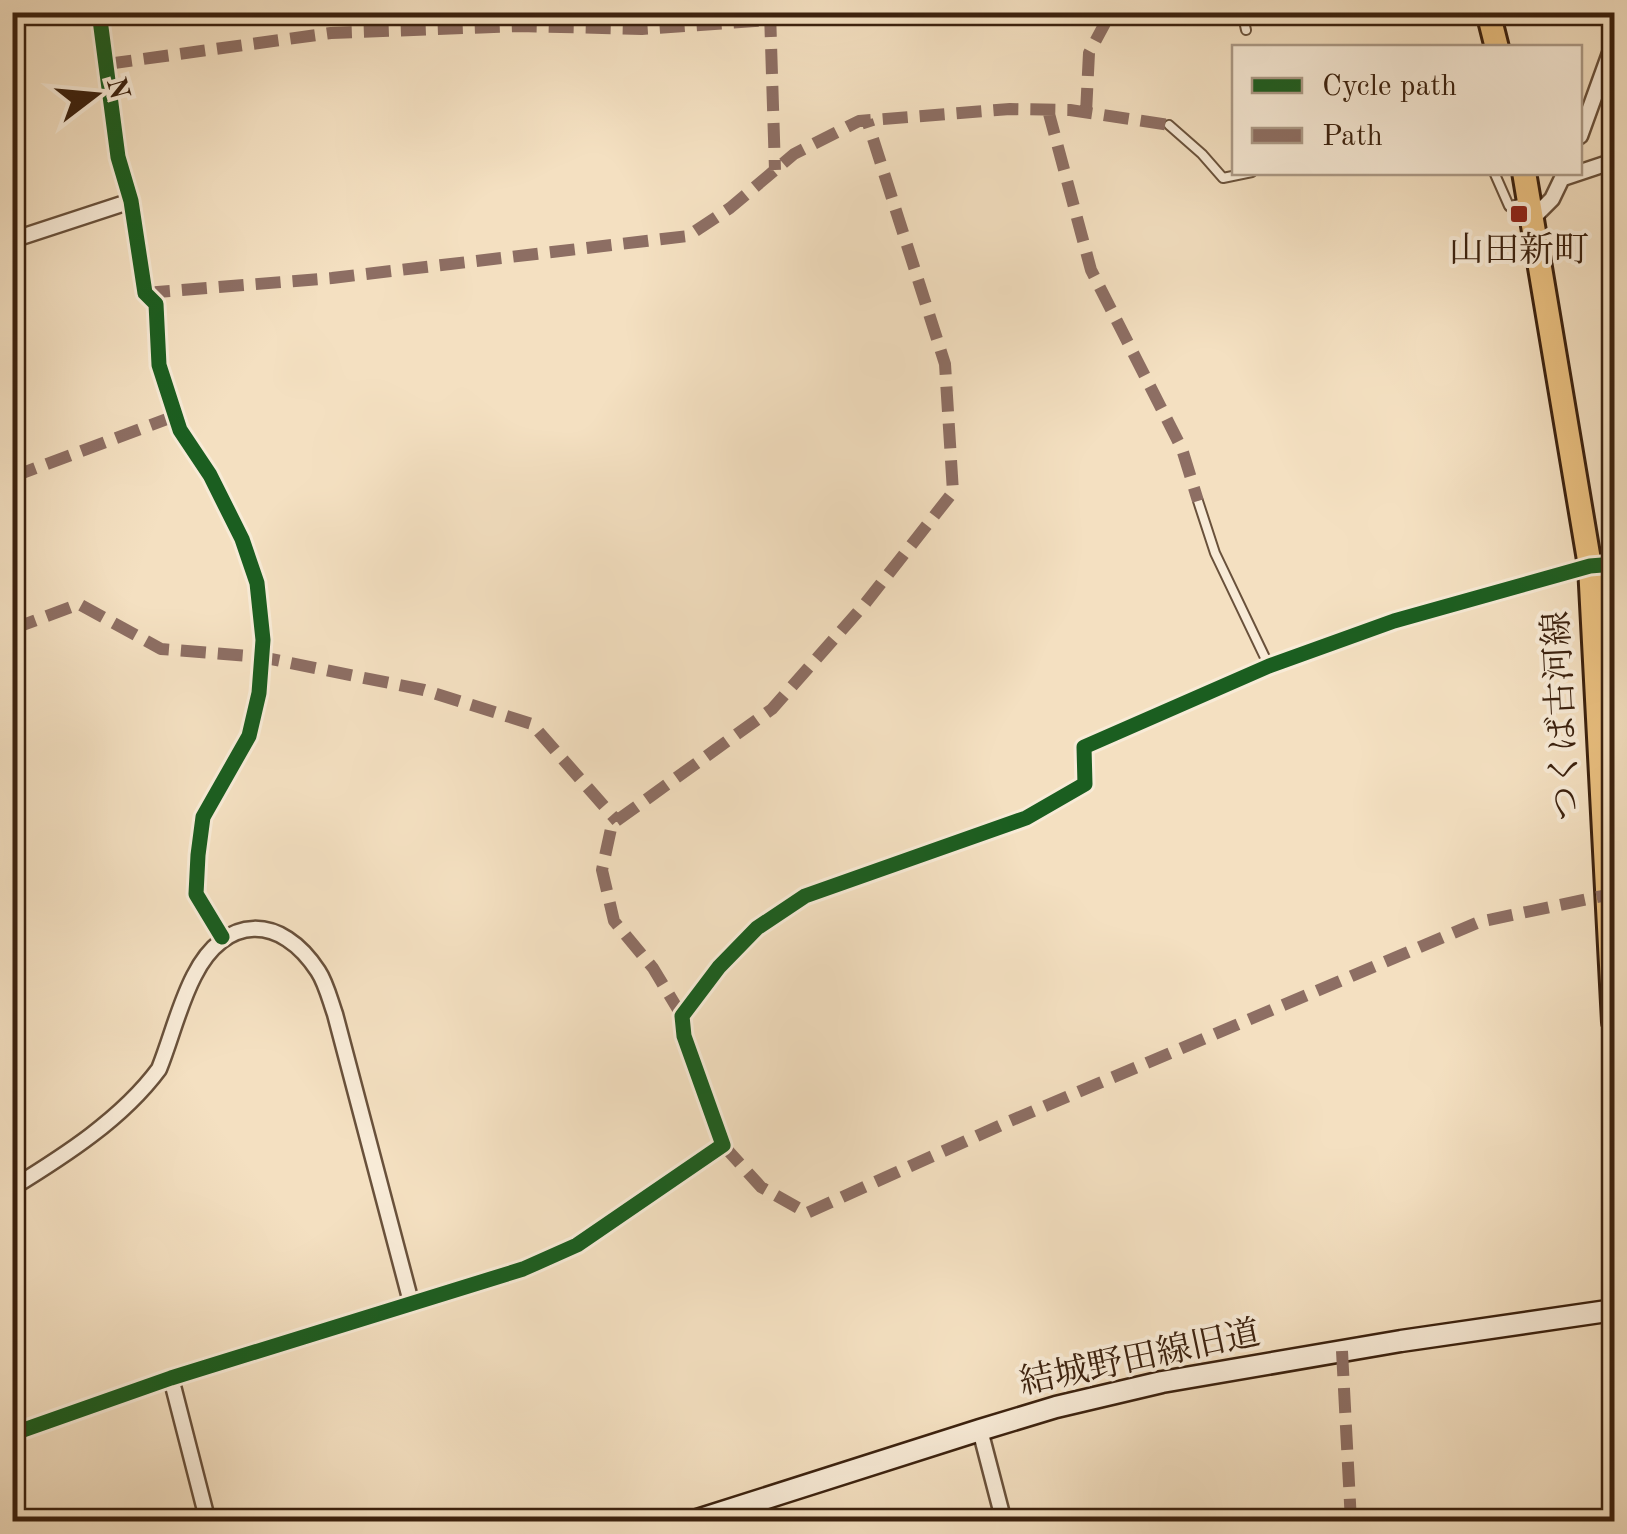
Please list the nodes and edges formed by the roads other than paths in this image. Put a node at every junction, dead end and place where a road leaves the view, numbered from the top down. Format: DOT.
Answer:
graph roads {
  1 [pos="99,12"];
  2 [pos="1242,12"];
  3 [pos="1488,12"];
  4 [pos="1246,30"];
  5 [pos="1614,42"];
  6 [pos="1496,45"];
  7 [pos="1169,125"];
  8 [pos="1582,130"];
  9 [pos="1614,161"];
  10 [pos="1582,171"];
  11 [pos="1238,175"];
  12 [pos="1495,175"];
  13 [pos="1525,175"];
  14 [pos="1564,176"];
  15 [pos="130,201"];
  16 [pos="1531,210"];
  17 [pos="12,240"];
  18 [pos="1198,501"];
  19 [pos="1614,564"];
  20 [pos="1590,566"];
  21 [pos="1270,666"];
  22 [pos="1608,781"];
  23 [pos="222,937"];
  24 [pos="1614,1022"];
  25 [pos="12,1188"];
  26 [pos="410,1302"];
  27 [pos="1614,1310"];
  28 [pos="171,1378"];
  29 [pos="980,1430"];
  30 [pos="12,1434"];
  31 [pos="208,1522"];
  32 [pos="692,1522"];
  33 [pos="1004,1522"];
  1 -- 15 [label="street"];
  2 -- 4 [label="lane"];
  3 -- 6 [label="main road"];
  5 -- 8 [label="street"];
  7 -- 11 [label="lane"];
  9 -- 10 [label="street"];
  12 -- 16 [label="lane"];
  13 -- 16 [label="main road, つくば古河線"];
  14 -- 16 [label="street"];
  15 -- 17 [label="street"];
  15 -- 23 [label="street"];
  16 -- 20 [label="main road, つくば古河線"];
  18 -- 21 [label="lane"];
  19 -- 20 [label="street"];
  20 -- 21 [label="street"];
  20 -- 22 [label="main road, つくば古河線"];
  21 -- 26 [label="street"];
  22 -- 24 [label="main road, つくば古河線"];
  23 -- 25 [label="street"];
  23 -- 26 [label="street"];
  26 -- 28 [label="street"];
  27 -- 29 [label="street, 結城野田線旧道"];
  28 -- 30 [label="street"];
  28 -- 31 [label="street"];
  29 -- 32 [label="street, 結城野田線旧道"];
  29 -- 33 [label="street"];
}
